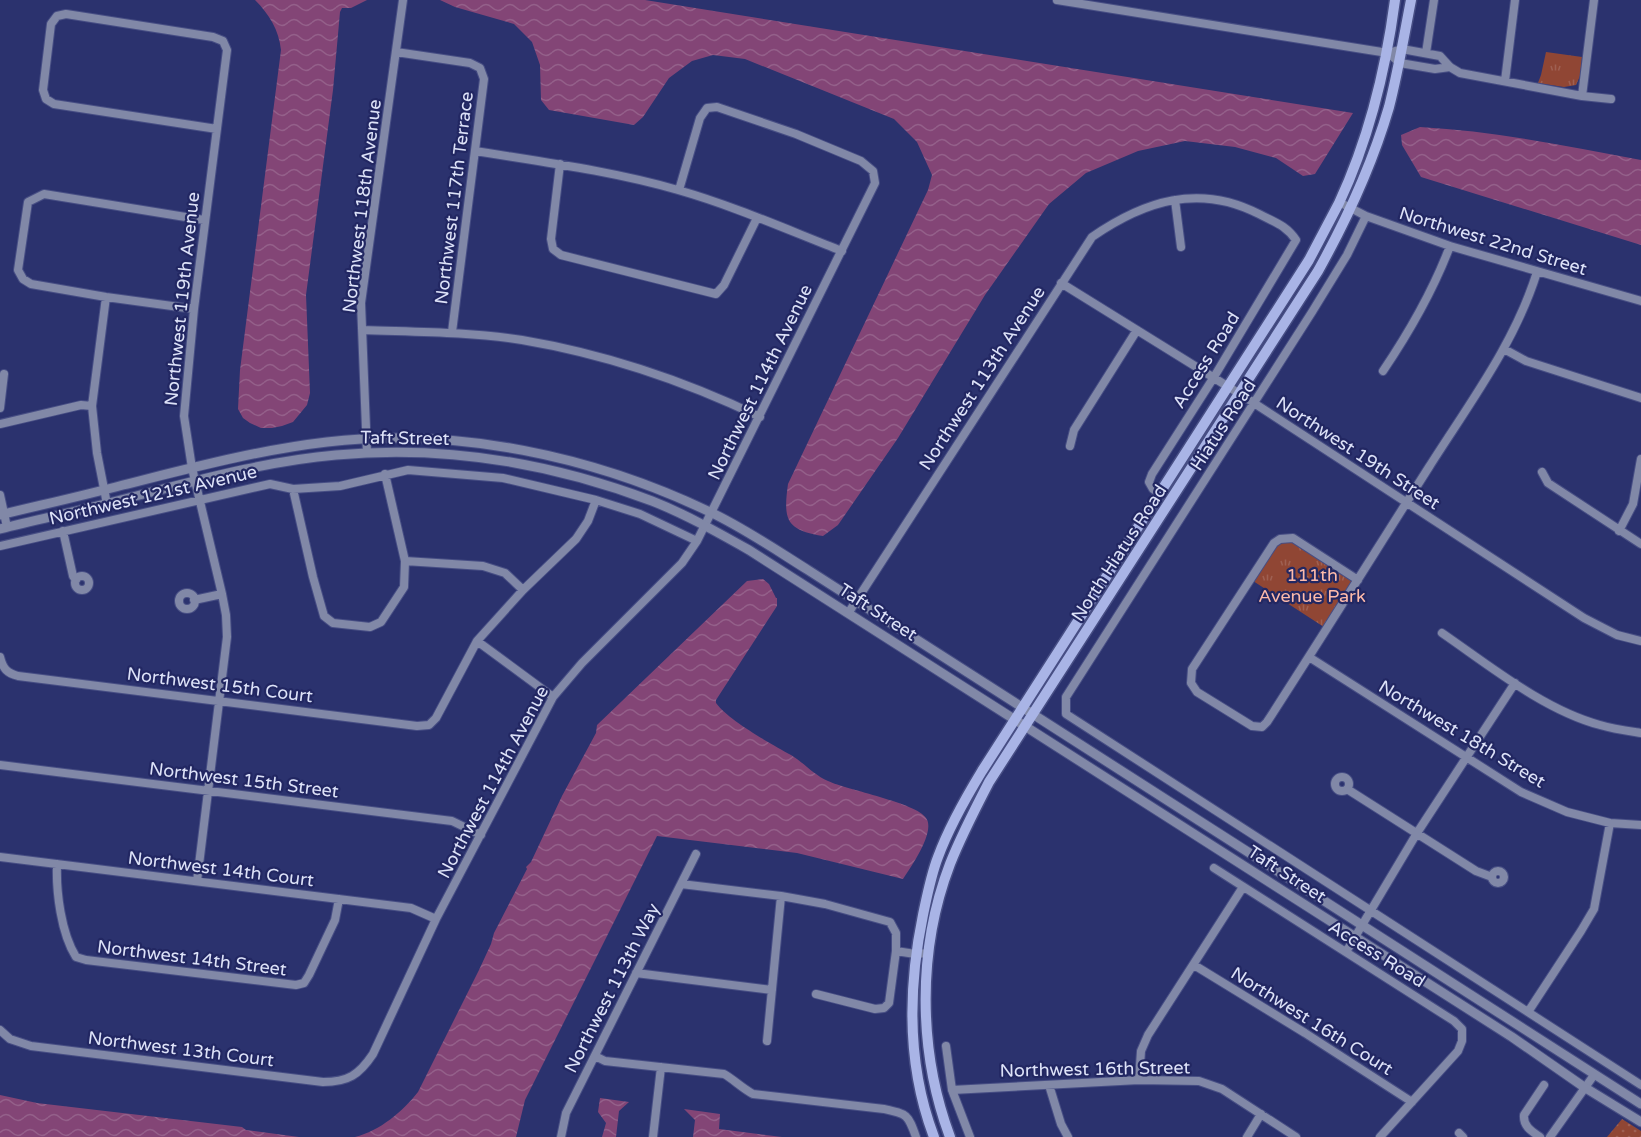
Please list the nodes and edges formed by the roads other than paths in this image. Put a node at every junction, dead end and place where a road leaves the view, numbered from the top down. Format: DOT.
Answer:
graph roads {
  1 [pos="403,0"];
  2 [pos="1057,0"];
  3 [pos="1395,0"];
  4 [pos="1411,0"];
  5 [pos="1434,0"];
  6 [pos="1515,0"];
  7 [pos="1594,0"];
  8 [pos="1402,49"];
  9 [pos="396,52"];
  10 [pos="1426,52"];
  11 [pos="1388,53"];
  12 [pos="1400,63"];
  13 [pos="1450,67"];
  14 [pos="1505,81"];
  15 [pos="1582,96"];
  16 [pos="1611,99"];
  17 [pos="217,129"];
  18 [pos="476,151"];
  19 [pos="560,164"];
  20 [pos="679,190"];
  21 [pos="1175,200"];
  22 [pos="1339,201"];
  23 [pos="1351,208"];
  24 [pos="1366,216"];
  25 [pos="757,218"];
  26 [pos="204,220"];
  27 [pos="1450,246"];
  28 [pos="1181,247"];
  29 [pos="842,251"];
  30 [pos="1538,272"];
  31 [pos="1061,283"];
  32 [pos="106,297"];
  33 [pos="1641,301"];
  34 [pos="194,309"];
  35 [pos="363,330"];
  36 [pos="1137,330"];
  37 [pos="452,332"];
  38 [pos="1504,349"];
  39 [pos="1383,371"];
  40 [pos="4,374"];
  41 [pos="1214,377"];
  42 [pos="1228,387"];
  43 [pos="1240,394"];
  44 [pos="1641,398"];
  45 [pos="1254,403"];
  46 [pos="92,406"];
  47 [pos="0,408"];
  48 [pos="760,417"];
  49 [pos="0,424"];
  50 [pos="367,439"];
  51 [pos="1070,446"];
  52 [pos="367,453"];
  53 [pos="543,454"];
  54 [pos="1641,459"];
  55 [pos="192,468"];
  56 [pos="539,468"];
  57 [pos="1542,472"];
  58 [pos="385,474"];
  59 [pos="196,481"];
  60 [pos="293,489"];
  61 [pos="104,490"];
  62 [pos="1160,494"];
  63 [pos="0,495"];
  64 [pos="200,499"];
  65 [pos="596,500"];
  66 [pos="1407,502"];
  67 [pos="106,504"];
  68 [pos="712,513"];
  69 [pos="2,514"];
  70 [pos="705,525"];
  71 [pos="4,528"];
  72 [pos="63,531"];
  73 [pos="1619,531"];
  74 [pos="696,541"];
  75 [pos="1641,544"];
  76 [pos="0,546"];
  77 [pos="405,561"];
  78 [pos="76,580"];
  79 [pos="1358,580"];
  80 [pos="523,590"];
  81 [pos="222,594"];
  82 [pos="194,600"];
  83 [pos="856,601"];
  84 [pos="849,612"];
  85 [pos="1072,631"];
  86 [pos="1442,633"];
  87 [pos="907,634"];
  88 [pos="1083,639"];
  89 [pos="477,640"];
  90 [pos="1641,641"];
  91 [pos="900,645"];
  92 [pos="0,657"];
  93 [pos="1309,657"];
  94 [pos="1515,683"];
  95 [pos="553,697"];
  96 [pos="219,700"];
  97 [pos="1023,708"];
  98 [pos="1065,709"];
  99 [pos="1034,716"];
  100 [pos="1015,719"];
  101 [pos="1027,726"];
  102 [pos="1641,733"];
  103 [pos="1467,758"];
  104 [pos="0,765"];
  105 [pos="1133,779"];
  106 [pos="1347,789"];
  107 [pos="1125,790"];
  108 [pos="209,791"];
  109 [pos="1610,823"];
  110 [pos="1203,824"];
  111 [pos="1641,825"];
  112 [pos="1418,834"];
  113 [pos="481,835"];
  114 [pos="1195,835"];
  115 [pos="696,854"];
  116 [pos="0,857"];
  117 [pos="57,864"];
  118 [pos="1214,868"];
  119 [pos="1492,877"];
  120 [pos="197,881"];
  121 [pos="681,884"];
  122 [pos="1243,887"];
  123 [pos="781,896"];
  124 [pos="339,900"];
  125 [pos="1370,910"];
  126 [pos="436,920"];
  127 [pos="1361,924"];
  128 [pos="1354,937"];
  129 [pos="896,951"];
  130 [pos="1346,952"];
  131 [pos="929,953"];
  132 [pos="915,954"];
  133 [pos="1194,965"];
  134 [pos="636,973"];
  135 [pos="772,990"];
  136 [pos="816,994"];
  137 [pos="1528,1012"];
  138 [pos="0,1030"];
  139 [pos="767,1041"];
  140 [pos="946,1046"];
  141 [pos="595,1056"];
  142 [pos="662,1068"];
  143 [pos="1594,1075"];
  144 [pos="349,1078"];
  145 [pos="1139,1080"];
  146 [pos="1049,1085"];
  147 [pos="1544,1085"];
  148 [pos="1641,1085"];
  149 [pos="1584,1088"];
  150 [pos="952,1090"];
  151 [pos="1412,1102"];
  152 [pos="1641,1104"];
  153 [pos="1261,1114"];
  154 [pos="1641,1122"];
  155 [pos="561,1137"];
  156 [pos="653,1137"];
  157 [pos="916,1137"];
  158 [pos="934,1137"];
  159 [pos="950,1137"];
  160 [pos="970,1137"];
  161 [pos="1068,1137"];
  162 [pos="1247,1137"];
  163 [pos="1296,1137"];
  164 [pos="1380,1137"];
  165 [pos="1540,1137"];
  166 [pos="1550,1137"];
  1 -- 9 [label="street, Northwest 118th Avenue"];
  2 -- 11 [label="street"];
  3 -- 11 [label="main road, North Hiatus Road"];
  4 -- 8 [label="main road, North Hiatus Road"];
  5 -- 10 [label="street"];
  6 -- 14 [label="street"];
  7 -- 15 [label="street"];
  8 -- 10 [label="street"];
  8 -- 11 [label="street"];
  8 -- 12 [label="main road, North Hiatus Road"];
  9 -- 18 [label="street, Northwest 117th Terrace"];
  9 -- 35 [label="street, Northwest 118th Avenue"];
  10 -- 13 [label="street"];
  11 -- 12 [label="street"];
  11 -- 22 [label="main road, North Hiatus Road"];
  12 -- 13 [label="street"];
  12 -- 23 [label="main road, North Hiatus Road"];
  13 -- 14 [label="street"];
  14 -- 15 [label="street"];
  15 -- 16 [label="street"];
  17 -- 17 [label="street, Northwest 119th Avenue"];
  17 -- 26 [label="street, Northwest 119th Avenue"];
  18 -- 19 [label="street"];
  18 -- 37 [label="street, Northwest 117th Terrace"];
  19 -- 20 [label="street"];
  19 -- 25 [label="street"];
  20 -- 25 [label="street"];
  20 -- 29 [label="street, Northwest 114th Avenue"];
  21 -- 28 [label="street"];
  21 -- 31 [label="street, Northwest 113th Avenue"];
  21 -- 41 [label="street, Access Road"];
  22 -- 23 [label="street, Northwest 22nd Street"];
  22 -- 42 [label="main road, North Hiatus Road"];
  23 -- 24 [label="street, Northwest 22nd Street"];
  23 -- 43 [label="main road, North Hiatus Road"];
  24 -- 27 [label="street, Northwest 22nd Street"];
  24 -- 45 [label="street, Hiatus Road"];
  25 -- 29 [label="street"];
  26 -- 32 [label="street"];
  26 -- 34 [label="street, Northwest 119th Avenue"];
  27 -- 30 [label="street, Northwest 22nd Street"];
  27 -- 39 [label="street"];
  29 -- 48 [label="street, Northwest 114th Avenue"];
  30 -- 33 [label="street, Northwest 22nd Street"];
  30 -- 38 [label="street"];
  31 -- 36 [label="street, Northwest 19th Street"];
  31 -- 83 [label="street, Northwest 113th Avenue"];
  32 -- 34 [label="street"];
  32 -- 46 [label="street"];
  34 -- 55 [label="street, Northwest 119th Avenue"];
  35 -- 37 [label="street"];
  35 -- 50 [label="street, Northwest 118th Avenue"];
  36 -- 41 [label="street, Northwest 19th Street"];
  36 -- 51 [label="street"];
  37 -- 48 [label="street"];
  38 -- 44 [label="street"];
  38 -- 66 [label="street"];
  40 -- 47 [label="street"];
  41 -- 42 [label="street, Northwest 19th Street"];
  41 -- 62 [label="street, Access Road"];
  42 -- 43 [label="street, Northwest 19th Street"];
  42 -- 62 [label="main road, North Hiatus Road"];
  43 -- 45 [label="street, Northwest 19th Street"];
  43 -- 88 [label="main road, North Hiatus Road"];
  45 -- 66 [label="street, Northwest 19th Street"];
  45 -- 98 [label="street, Hiatus Road"];
  46 -- 49 [label="street"];
  46 -- 61 [label="street"];
  48 -- 68 [label="street, Northwest 114th Avenue"];
  50 -- 52 [label="street, Northwest 118th Avenue"];
  50 -- 53 [label="street, Taft Street"];
  50 -- 55 [label="street, Taft Street"];
  52 -- 56 [label="street, Taft Street"];
  52 -- 59 [label="street, Taft Street"];
  53 -- 56 [label="street"];
  53 -- 68 [label="street, Taft Street"];
  54 -- 73 [label="street"];
  55 -- 59 [label="street, Northwest 119th Avenue"];
  55 -- 61 [label="street, Taft Street"];
  56 -- 70 [label="street, Taft Street"];
  57 -- 73 [label="street"];
  58 -- 60 [label="street, Northwest 121st Avenue"];
  58 -- 65 [label="street, Northwest 121st Avenue"];
  58 -- 77 [label="street"];
  59 -- 64 [label="street, Northwest 119th Avenue"];
  59 -- 67 [label="street, Taft Street"];
  60 -- 64 [label="street, Northwest 121st Avenue"];
  60 -- 77 [label="street"];
  61 -- 67 [label="street"];
  61 -- 69 [label="street, Taft Street"];
  62 -- 85 [label="main road, North Hiatus Road"];
  63 -- 69 [label="street"];
  64 -- 72 [label="street, Northwest 121st Avenue"];
  64 -- 81 [label="street, Northwest 119th Avenue"];
  65 -- 74 [label="street, Northwest 121st Avenue"];
  65 -- 80 [label="street"];
  66 -- 79 [label="street"];
  66 -- 90 [label="street, Northwest 19th Street"];
  67 -- 71 [label="street, Taft Street"];
  68 -- 70 [label="street, Northwest 114th Avenue"];
  68 -- 83 [label="street, Taft Street"];
  69 -- 71 [label="street"];
  70 -- 74 [label="street, Northwest 114th Avenue"];
  70 -- 84 [label="street, Taft Street"];
  72 -- 76 [label="street, Northwest 121st Avenue"];
  72 -- 78 [label="street"];
  73 -- 75 [label="street"];
  74 -- 95 [label="street, Northwest 114th Avenue"];
  77 -- 80 [label="street"];
  79 -- 93 [label="street"];
  79 -- 93 [label="street"];
  80 -- 89 [label="street"];
  81 -- 82 [label="street"];
  81 -- 96 [label="street, Northwest 119th Avenue"];
  83 -- 84 [label="street, Northwest 113th Avenue"];
  83 -- 87 [label="street, Taft Street"];
  84 -- 91 [label="street, Taft Street"];
  85 -- 88 [label="main road"];
  85 -- 97 [label="main road, North Hiatus Road"];
  86 -- 94 [label="street"];
  87 -- 91 [label="street"];
  87 -- 97 [label="street, Taft Street"];
  88 -- 99 [label="main road, North Hiatus Road"];
  89 -- 95 [label="street"];
  89 -- 96 [label="street, Northwest 15th Court"];
  91 -- 100 [label="street, Taft Street"];
  92 -- 96 [label="street, Northwest 15th Court"];
  93 -- 103 [label="street, Northwest 18th Street"];
  94 -- 102 [label="street"];
  94 -- 103 [label="street"];
  95 -- 113 [label="street, Northwest 114th Avenue"];
  96 -- 108 [label="street, Northwest 119th Avenue"];
  97 -- 99 [label="street, Taft Street"];
  97 -- 100 [label="main road, North Hiatus Road"];
  98 -- 125 [label="street, Taft Street"];
  99 -- 101 [label="main road, North Hiatus Road"];
  99 -- 105 [label="street, Taft Street"];
  100 -- 101 [label="street, Taft Street"];
  100 -- 132 [label="main road, North Hiatus Road"];
  101 -- 107 [label="street, Taft Street"];
  101 -- 131 [label="main road, North Hiatus Road"];
  103 -- 109 [label="street, Northwest 18th Street"];
  103 -- 112 [label="street"];
  104 -- 108 [label="street, Northwest 15th Street"];
  105 -- 107 [label="street"];
  105 -- 110 [label="street, Taft Street"];
  106 -- 112 [label="street"];
  107 -- 114 [label="street, Taft Street"];
  108 -- 113 [label="street, Northwest 15th Street"];
  108 -- 120 [label="street, Northwest 119th Avenue"];
  109 -- 111 [label="street, Northwest 18th Street"];
  109 -- 137 [label="street"];
  110 -- 114 [label="street"];
  110 -- 127 [label="street, Taft Street"];
  112 -- 119 [label="street"];
  112 -- 125 [label="street"];
  113 -- 126 [label="street, Northwest 114th Avenue"];
  114 -- 128 [label="street, Taft Street"];
  115 -- 121 [label="street, Northwest 113th Way"];
  116 -- 117 [label="street, Northwest 14th Court"];
  117 -- 120 [label="street, Northwest 14th Court"];
  117 -- 124 [label="street, Northwest 14th Street"];
  118 -- 122 [label="street, Access Road"];
  120 -- 124 [label="street, Northwest 14th Court"];
  121 -- 123 [label="street"];
  121 -- 134 [label="street, Northwest 113th Way"];
  122 -- 130 [label="street, Access Road"];
  122 -- 133 [label="street"];
  123 -- 129 [label="street"];
  123 -- 135 [label="street"];
  124 -- 126 [label="street, Northwest 14th Court"];
  125 -- 127 [label="street"];
  125 -- 137 [label="street, Taft Street"];
  126 -- 144 [label="street, Northwest 114th Avenue"];
  127 -- 128 [label="street"];
  127 -- 143 [label="street, Taft Street"];
  128 -- 130 [label="street"];
  128 -- 149 [label="street, Taft Street"];
  129 -- 132 [label="street"];
  129 -- 136 [label="street"];
  130 -- 151 [label="street, Access Road"];
  131 -- 132 [label="street"];
  131 -- 159 [label="main road, North Hiatus Road"];
  132 -- 158 [label="main road, North Hiatus Road"];
  133 -- 145 [label="street"];
  133 -- 151 [label="street, Northwest 16th Court"];
  134 -- 135 [label="street"];
  134 -- 141 [label="street, Northwest 113th Way"];
  135 -- 139 [label="street"];
  137 -- 148 [label="street, Taft Street"];
  138 -- 144 [label="street, Northwest 13th Court"];
  140 -- 150 [label="street"];
  141 -- 142 [label="street"];
  141 -- 155 [label="street, Northwest 113th Way"];
  142 -- 156 [label="street"];
  142 -- 157 [label="street"];
  143 -- 149 [label="street"];
  143 -- 152 [label="street, Taft Street"];
  145 -- 146 [label="street, Northwest 16th Street"];
  145 -- 153 [label="street, Northwest 16th Street"];
  146 -- 150 [label="street, Northwest 16th Street"];
  146 -- 161 [label="street"];
  147 -- 165 [label="street"];
  149 -- 154 [label="street, Taft Street"];
  149 -- 166 [label="street"];
  150 -- 160 [label="street"];
  151 -- 164 [label="street"];
  153 -- 162 [label="street"];
  153 -- 163 [label="street, Northwest 16th Street"];
}
